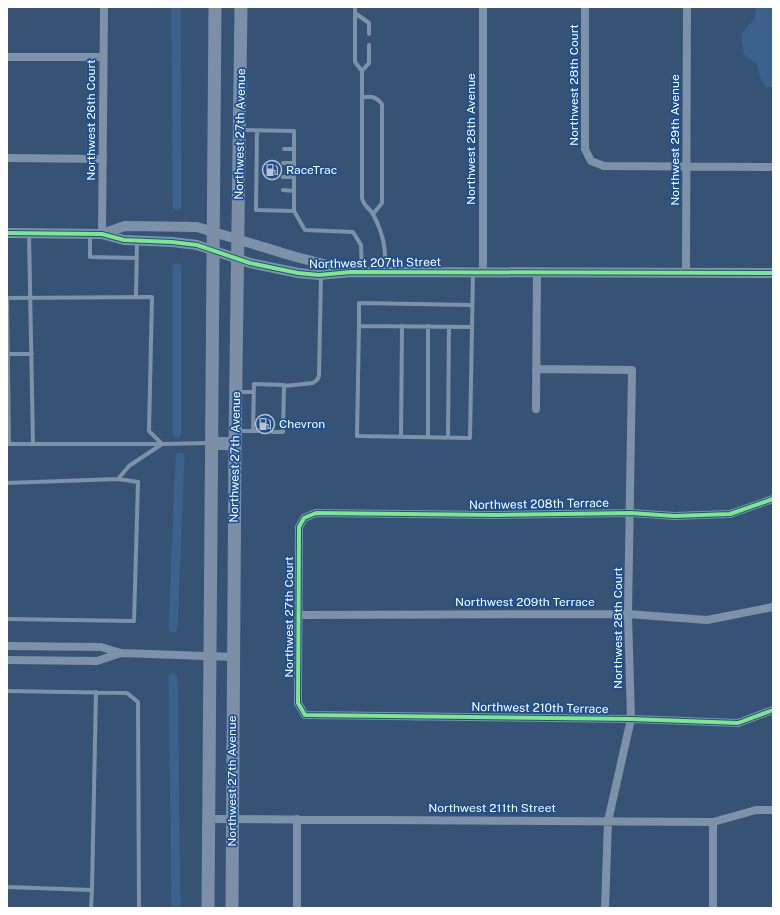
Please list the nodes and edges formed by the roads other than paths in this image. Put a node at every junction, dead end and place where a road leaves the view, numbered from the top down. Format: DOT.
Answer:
graph roads {
  1 [pos="104,7"];
  2 [pos="215,7"];
  3 [pos="241,7"];
  4 [pos="355,7"];
  5 [pos="483,7"];
  6 [pos="586,7"];
  7 [pos="687,7"];
  8 [pos="355,13"];
  9 [pos="369,34"];
  10 [pos="369,45"];
  11 [pos="7,57"];
  12 [pos="103,57"];
  13 [pos="362,71"];
  14 [pos="362,98"];
  15 [pos="240,130"];
  16 [pos="257,130"];
  17 [pos="284,149"];
  18 [pos="294,149"];
  19 [pos="7,158"];
  20 [pos="103,159"];
  21 [pos="294,163"];
  22 [pos="283,164"];
  23 [pos="686,167"];
  24 [pos="773,167"];
  25 [pos="283,177"];
  26 [pos="294,177"];
  27 [pos="283,190"];
  28 [pos="294,191"];
  29 [pos="294,211"];
  30 [pos="373,214"];
  31 [pos="212,232"];
  32 [pos="7,233"];
  33 [pos="29,233"];
  34 [pos="90,234"];
  35 [pos="102,234"];
  36 [pos="238,240"];
  37 [pos="137,241"];
  38 [pos="212,250"];
  39 [pos="136,258"];
  40 [pos="238,259"];
  41 [pos="351,272"];
  42 [pos="362,272"];
  43 [pos="385,272"];
  44 [pos="478,272"];
  45 [pos="537,272"];
  46 [pos="686,272"];
  47 [pos="773,272"];
  48 [pos="321,275"];
  49 [pos="136,297"];
  50 [pos="7,298"];
  51 [pos="31,298"];
  52 [pos="472,305"];
  53 [pos="359,326"];
  54 [pos="402,326"];
  55 [pos="428,326"];
  56 [pos="449,327"];
  57 [pos="472,327"];
  58 [pos="8,354"];
  59 [pos="32,354"];
  60 [pos="536,369"];
  61 [pos="284,386"];
  62 [pos="236,392"];
  63 [pos="254,392"];
  64 [pos="536,409"];
  65 [pos="253,431"];
  66 [pos="259,431"];
  67 [pos="272,432"];
  68 [pos="235,437"];
  69 [pos="401,437"];
  70 [pos="428,437"];
  71 [pos="448,438"];
  72 [pos="8,444"];
  73 [pos="33,444"];
  74 [pos="162,444"];
  75 [pos="211,444"];
  76 [pos="118,480"];
  77 [pos="7,483"];
  78 [pos="773,499"];
  79 [pos="631,513"];
  80 [pos="304,518"];
  81 [pos="773,607"];
  82 [pos="299,614"];
  83 [pos="628,614"];
  84 [pos="7,619"];
  85 [pos="7,646"];
  86 [pos="121,653"];
  87 [pos="211,657"];
  88 [pos="233,657"];
  89 [pos="7,660"];
  90 [pos="7,692"];
  91 [pos="96,692"];
  92 [pos="773,710"];
  93 [pos="305,716"];
  94 [pos="631,719"];
  95 [pos="773,810"];
  96 [pos="208,819"];
  97 [pos="232,819"];
  98 [pos="297,819"];
  99 [pos="608,821"];
  100 [pos="713,822"];
  101 [pos="7,888"];
  102 [pos="92,890"];
  103 [pos="91,908"];
  104 [pos="139,908"];
  105 [pos="208,908"];
  106 [pos="232,908"];
  107 [pos="297,908"];
  108 [pos="605,908"];
  109 [pos="713,908"];
  1 -- 12 [label="street, Northwest 26th Court"];
  2 -- 31 [label="main road, Northwest 27th Avenue"];
  3 -- 15 [label="main road, Northwest 27th Avenue"];
  4 -- 8 [label="lane"];
  5 -- 44 [label="street, Northwest 28th Avenue"];
  6 -- 23 [label="street, Northwest 28th Court"];
  7 -- 23 [label="street, Northwest 29th Avenue"];
  8 -- 9 [label="lane"];
  8 -- 13 [label="lane"];
  10 -- 13 [label="lane"];
  11 -- 12 [label="street"];
  12 -- 20 [label="street, Northwest 26th Court"];
  13 -- 14 [label="lane"];
  14 -- 30 [label="lane"];
  14 -- 30 [label="lane"];
  15 -- 16 [label="lane"];
  15 -- 36 [label="main road, Northwest 27th Avenue"];
  16 -- 18 [label="lane"];
  16 -- 29 [label="lane"];
  17 -- 18 [label="lane"];
  18 -- 21 [label="lane"];
  19 -- 20 [label="street"];
  20 -- 35 [label="street, Northwest 26th Court"];
  21 -- 22 [label="lane"];
  21 -- 26 [label="lane"];
  23 -- 24 [label="street"];
  23 -- 46 [label="street, Northwest 29th Avenue"];
  25 -- 26 [label="lane"];
  26 -- 28 [label="lane"];
  27 -- 28 [label="lane"];
  28 -- 29 [label="lane"];
  29 -- 42 [label="lane"];
  30 -- 43 [label="lane"];
  31 -- 35 [label="street, Northwest 207th Street"];
  31 -- 36 [label="street, Northwest 207th Street"];
  31 -- 38 [label="main road, Northwest 27th Avenue"];
  32 -- 33 [label="street, Northwest 207th Street"];
  33 -- 34 [label="street, Northwest 207th Street"];
  33 -- 51 [label="lane"];
  34 -- 35 [label="street, Northwest 207th Street"];
  34 -- 39 [label="lane"];
  35 -- 37 [label="street, Northwest 207th Street"];
  36 -- 40 [label="main road, Northwest 27th Avenue"];
  36 -- 41 [label="street, Northwest 207th Street"];
  37 -- 38 [label="street, Northwest 207th Street"];
  37 -- 39 [label="lane"];
  38 -- 40 [label="street, Northwest 207th Street"];
  38 -- 75 [label="main road, Northwest 27th Avenue"];
  39 -- 49 [label="lane"];
  40 -- 48 [label="street, Northwest 207th Street"];
  40 -- 62 [label="main road, Northwest 27th Avenue"];
  41 -- 42 [label="street, Northwest 207th Street"];
  41 -- 48 [label="street, Northwest 207th Street"];
  42 -- 43 [label="street, Northwest 207th Street"];
  43 -- 44 [label="street, Northwest 207th Street"];
  44 -- 45 [label="street, Northwest 207th Street"];
  44 -- 52 [label="lane"];
  45 -- 46 [label="street, Northwest 207th Street"];
  45 -- 60 [label="street"];
  46 -- 47 [label="street, Northwest 207th Street"];
  48 -- 61 [label="lane"];
  49 -- 51 [label="lane"];
  49 -- 74 [label="lane"];
  50 -- 51 [label="lane"];
  50 -- 58 [label="lane"];
  51 -- 59 [label="lane"];
  52 -- 53 [label="lane"];
  52 -- 57 [label="lane"];
  53 -- 54 [label="lane"];
  53 -- 69 [label="lane"];
  54 -- 55 [label="lane"];
  54 -- 69 [label="lane"];
  55 -- 56 [label="lane"];
  55 -- 70 [label="lane"];
  56 -- 57 [label="lane"];
  56 -- 71 [label="lane"];
  57 -- 71 [label="lane"];
  58 -- 59 [label="lane"];
  58 -- 72 [label="lane"];
  59 -- 73 [label="lane"];
  60 -- 64 [label="street"];
  60 -- 79 [label="street, Northwest 28th Court"];
  61 -- 63 [label="lane"];
  61 -- 67 [label="lane"];
  62 -- 63 [label="lane"];
  62 -- 68 [label="main road, Northwest 27th Avenue"];
  63 -- 65 [label="lane"];
  65 -- 66 [label="lane"];
  65 -- 68 [label="lane"];
  68 -- 75 [label="main road"];
  68 -- 88 [label="main road, Northwest 27th Avenue"];
  69 -- 70 [label="lane"];
  70 -- 71 [label="lane"];
  72 -- 73 [label="lane"];
  73 -- 74 [label="lane"];
  74 -- 75 [label="lane"];
  74 -- 76 [label="lane"];
  75 -- 87 [label="main road, Northwest 27th Avenue"];
  76 -- 77 [label="lane"];
  76 -- 84 [label="lane"];
  78 -- 79 [label="street, Northwest 208th Terrace"];
  79 -- 80 [label="street, Northwest 208th Terrace"];
  79 -- 83 [label="street, Northwest 28th Court"];
  80 -- 82 [label="street, Northwest 27th Court"];
  81 -- 83 [label="street, Northwest 209th Terrace"];
  82 -- 83 [label="street, Northwest 209th Terrace"];
  82 -- 93 [label="street, Northwest 27th Court"];
  83 -- 94 [label="street, Northwest 28th Court"];
  85 -- 86 [label="street"];
  86 -- 87 [label="street"];
  86 -- 89 [label="street"];
  87 -- 88 [label="street"];
  87 -- 96 [label="main road, Northwest 27th Avenue"];
  88 -- 97 [label="main road, Northwest 27th Avenue"];
  90 -- 91 [label="lane"];
  91 -- 102 [label="lane"];
  91 -- 104 [label="lane"];
  92 -- 94 [label="street, Northwest 210th Terrace"];
  93 -- 94 [label="street, Northwest 210th Terrace"];
  94 -- 99 [label="street, Northwest 28th Court"];
  95 -- 100 [label="street, Northwest 211th Street"];
  96 -- 97 [label="street, Northwest 211th Street"];
  96 -- 105 [label="main road, Northwest 27th Avenue"];
  97 -- 98 [label="street, Northwest 211th Street"];
  97 -- 106 [label="main road, Northwest 27th Avenue"];
  98 -- 99 [label="street, Northwest 211th Street"];
  98 -- 107 [label="street"];
  99 -- 100 [label="street, Northwest 211th Street"];
  99 -- 108 [label="street, Northwest 28th Court"];
  100 -- 109 [label="street"];
  101 -- 102 [label="lane"];
  102 -- 103 [label="lane"];
}
